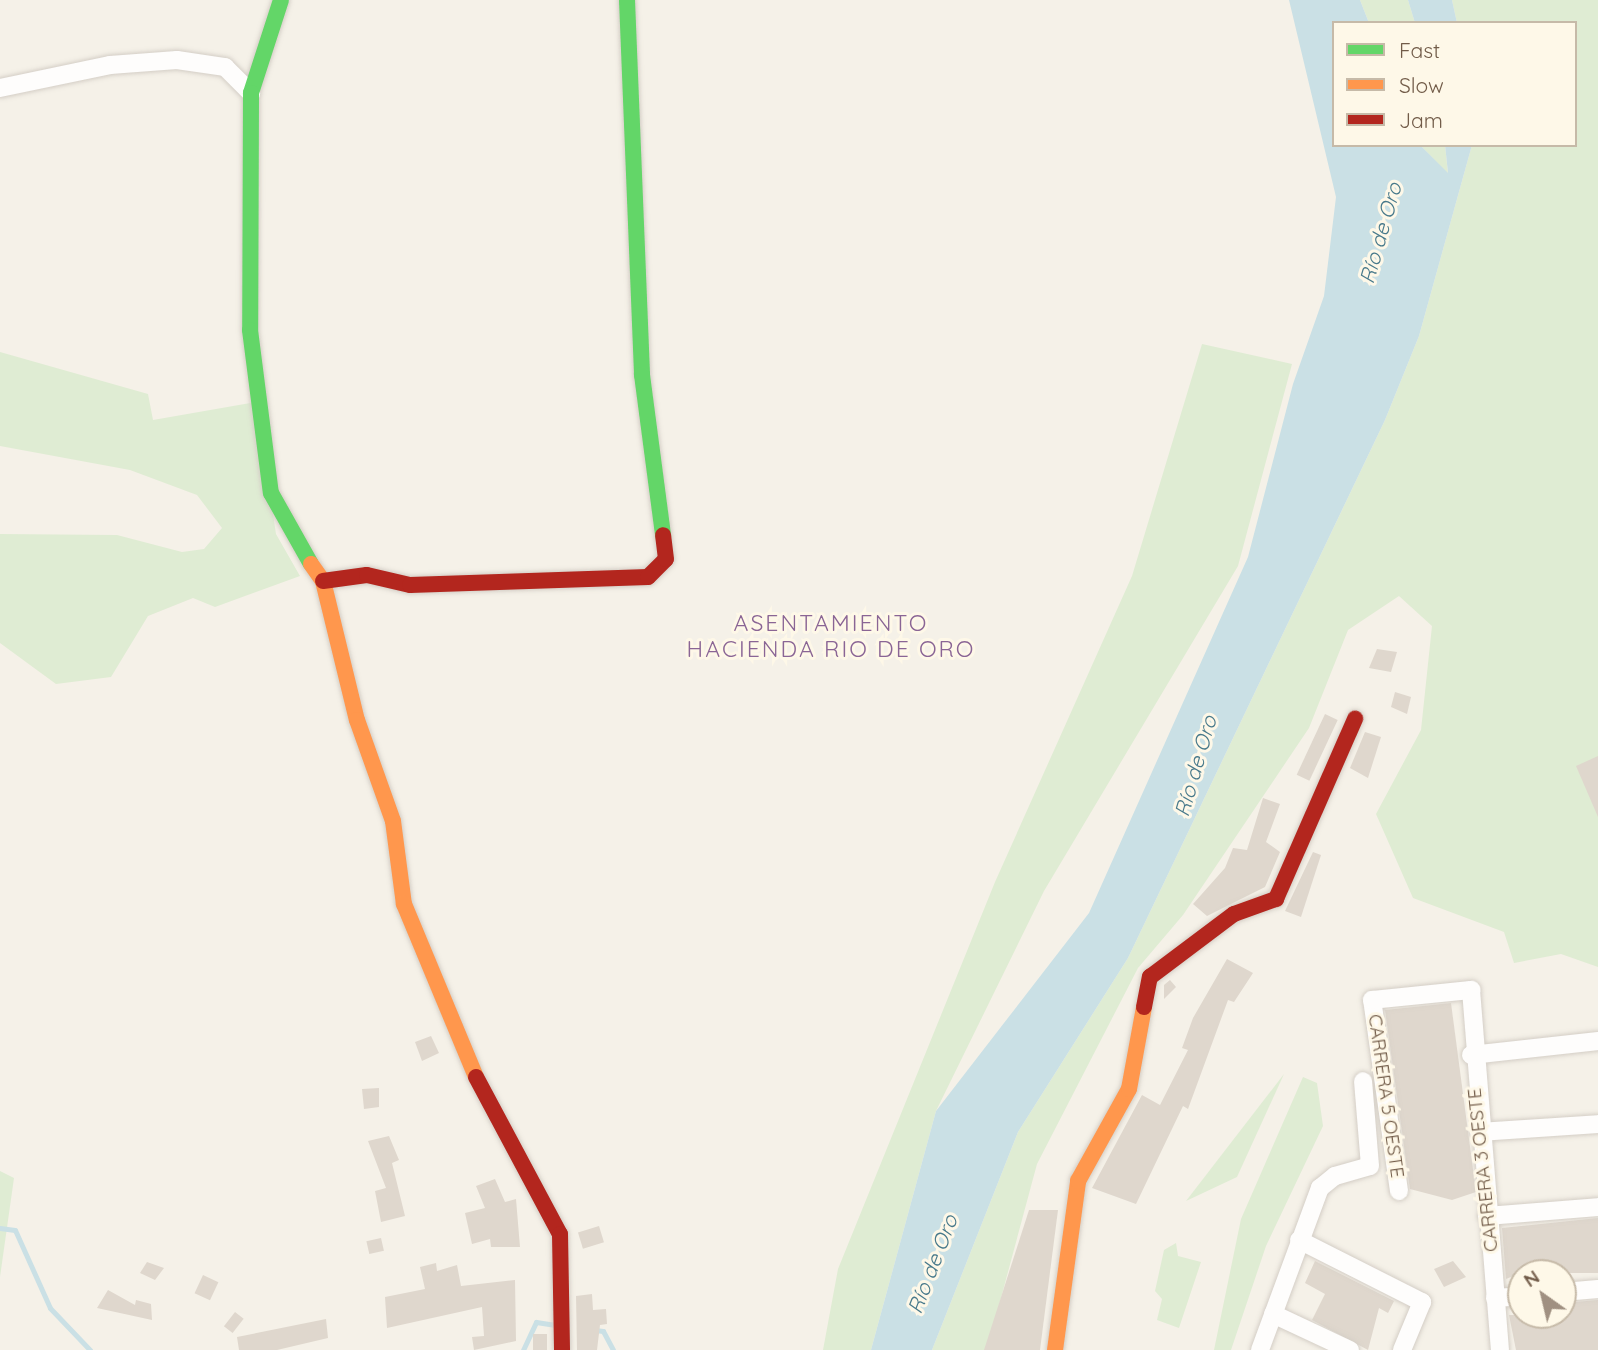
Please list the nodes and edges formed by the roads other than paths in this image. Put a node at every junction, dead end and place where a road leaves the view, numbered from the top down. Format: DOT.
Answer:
graph roads {
  1 [pos="281,0"];
  2 [pos="626,0"];
  3 [pos="0,88"];
  4 [pos="251,93"];
  5 [pos="323,581"];
  6 [pos="1355,719"];
  7 [pos="1471,990"];
  8 [pos="1598,1041"];
  9 [pos="1471,1055"];
  10 [pos="1363,1081"];
  11 [pos="1598,1124"];
  12 [pos="1479,1132"];
  13 [pos="1399,1191"];
  14 [pos="1598,1207"];
  15 [pos="1487,1216"];
  16 [pos="1299,1240"];
  17 [pos="1598,1289"];
  18 [pos="1577,1291"];
  19 [pos="1507,1297"];
  20 [pos="1495,1298"];
  21 [pos="1273,1314"];
  22 [pos="562,1350"];
  23 [pos="1055,1350"];
  24 [pos="1259,1350"];
  25 [pos="1350,1350"];
  26 [pos="1402,1350"];
  27 [pos="1500,1350"];
  1 -- 4 [label="street"];
  2 -- 5 [label="street"];
  3 -- 4 [label="street"];
  4 -- 5 [label="street"];
  5 -- 22 [label="street"];
  6 -- 23 [label="street"];
  7 -- 9 [label="street, CARRERA 3 OESTE"];
  7 -- 13 [label="street, CARRERA 5 OESTE"];
  8 -- 9 [label="street"];
  9 -- 12 [label="street, CARRERA 3 OESTE"];
  10 -- 16 [label="street, CARRERA 5 OESTE"];
  11 -- 12 [label="street"];
  12 -- 15 [label="street, CARRERA 3 OESTE"];
  14 -- 15 [label="street"];
  15 -- 20 [label="street, CARRERA 3 OESTE"];
  16 -- 21 [label="street, CARRERA 5 OESTE"];
  16 -- 26 [label="street"];
  17 -- 18 [label="street"];
  19 -- 20 [label="street"];
  20 -- 27 [label="street, CARRERA 3 OESTE"];
  21 -- 24 [label="street, CARRERA 5 OESTE"];
  21 -- 25 [label="street"];
}
